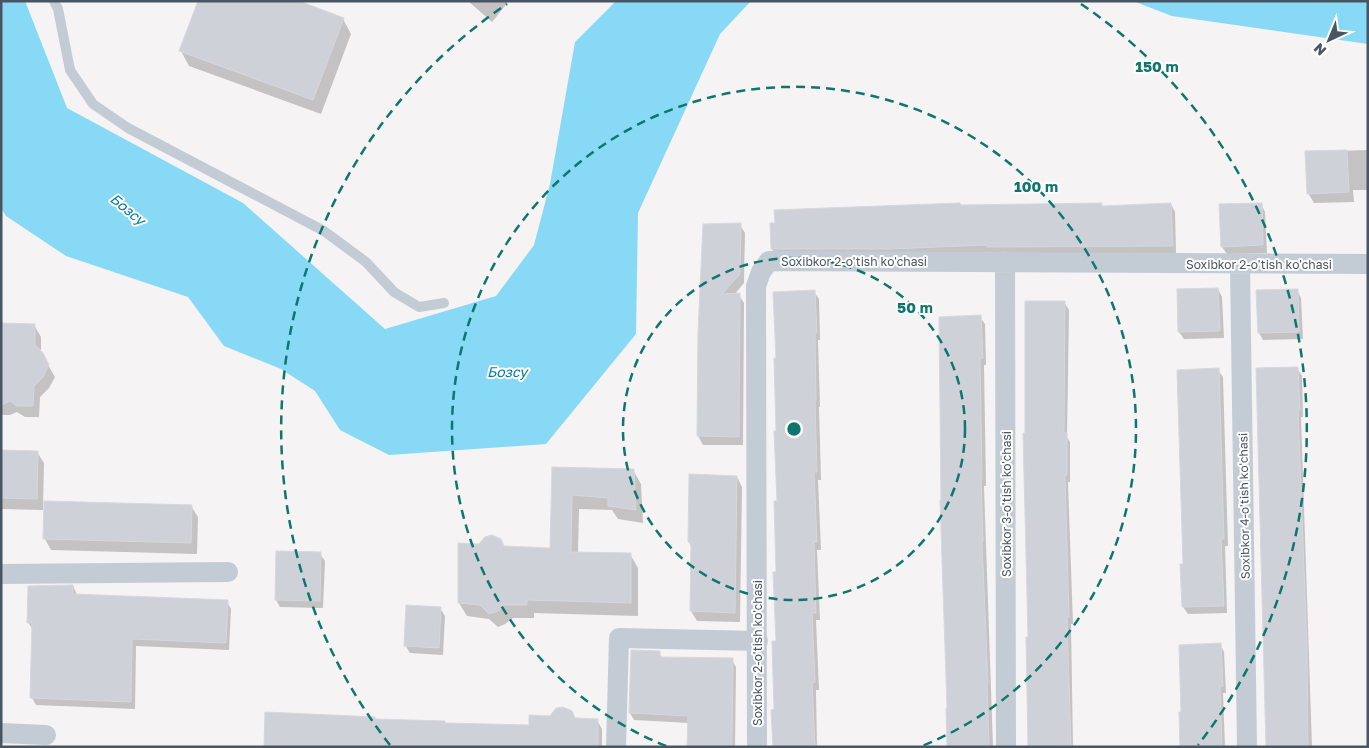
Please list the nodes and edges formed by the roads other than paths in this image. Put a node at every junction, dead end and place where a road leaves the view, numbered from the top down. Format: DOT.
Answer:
graph roads {
  1 [pos="54,1"];
  2 [pos="1005,261"];
  3 [pos="1240,264"];
  4 [pos="1368,264"];
  5 [pos="444,303"];
  6 [pos="228,572"];
  7 [pos="1,574"];
  8 [pos="758,641"];
  9 [pos="1,733"];
  10 [pos="46,735"];
  11 [pos="616,747"];
  12 [pos="757,747"];
  13 [pos="1006,747"];
  14 [pos="1247,747"];
  1 -- 5 [label="lane"];
  2 -- 3 [label="street, Soxibkor 2-o'tish ko'chasi"];
  2 -- 8 [label="street, Soxibkor 2-o'tish ko'chasi"];
  2 -- 13 [label="street, Soxibkor 3-o'tish ko'chasi"];
  3 -- 4 [label="street, Soxibkor 2-o'tish ko'chasi"];
  3 -- 14 [label="street, Soxibkor 4-o'tish ko'chasi"];
  6 -- 7 [label="street"];
  8 -- 11 [label="street"];
  8 -- 12 [label="street, Soxibkor 2-o'tish ko'chasi"];
  9 -- 10 [label="street"];
}
